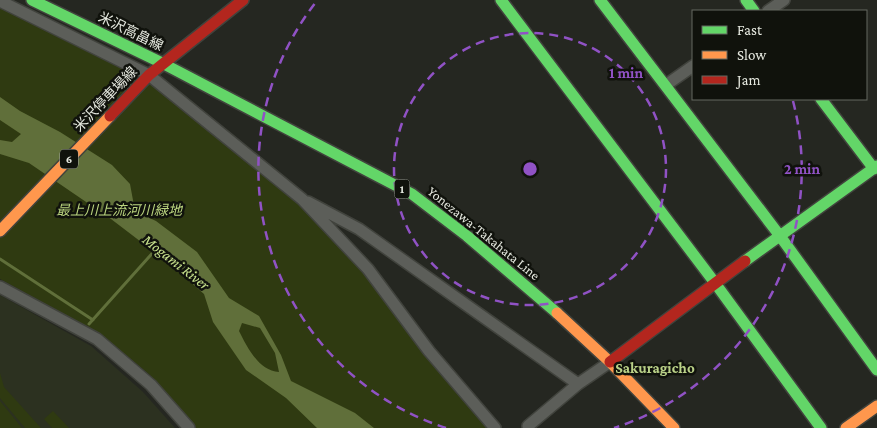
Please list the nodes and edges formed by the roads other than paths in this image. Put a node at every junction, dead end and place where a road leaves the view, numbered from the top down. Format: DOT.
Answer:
graph roads {
  1 [pos="32,0"];
  2 [pos="243,0"];
  3 [pos="501,0"];
  4 [pos="600,0"];
  5 [pos="784,0"];
  6 [pos="0,1"];
  7 [pos="769,10"];
  8 [pos="162,63"];
  9 [pos="692,67"];
  10 [pos="149,75"];
  11 [pos="666,85"];
  12 [pos="822,100"];
  13 [pos="875,168"];
  14 [pos="302,199"];
  15 [pos="0,231"];
  16 [pos="780,236"];
  17 [pos="714,283"];
  18 [pos="0,287"];
  19 [pos="610,362"];
  20 [pos="877,370"];
  21 [pos="578,384"];
  22 [pos="877,406"];
  23 [pos="528,426"];
  24 [pos="189,428"];
  25 [pos="495,428"];
  26 [pos="674,428"];
  27 [pos="821,428"];
  28 [pos="846,428"];
  1 -- 8 [label="street, 米沢高畠線 / 1"];
  2 -- 8 [label="street, 米沢停車場線 / 6"];
  3 -- 17 [label="street"];
  4 -- 11 [label="street"];
  5 -- 7 [label="street"];
  6 -- 10 [label="street"];
  8 -- 10 [label="street, 米沢停車場線 / 6"];
  8 -- 19 [label="street, Yonezawa-Takahata Line / 1"];
  9 -- 11 [label="street"];
  10 -- 14 [label="street"];
  10 -- 15 [label="street, 米沢停車場線 / 6"];
  11 -- 16 [label="street"];
  12 -- 13 [label="street"];
  13 -- 16 [label="street"];
  14 -- 21 [label="street"];
  14 -- 25 [label="street"];
  16 -- 17 [label="street"];
  16 -- 20 [label="street"];
  17 -- 19 [label="street"];
  17 -- 27 [label="street"];
  18 -- 24 [label="street"];
  19 -- 21 [label="street"];
  19 -- 26 [label="street, Yonezawa-Takahata Line / 1"];
  21 -- 23 [label="street"];
  22 -- 28 [label="street"];
}
